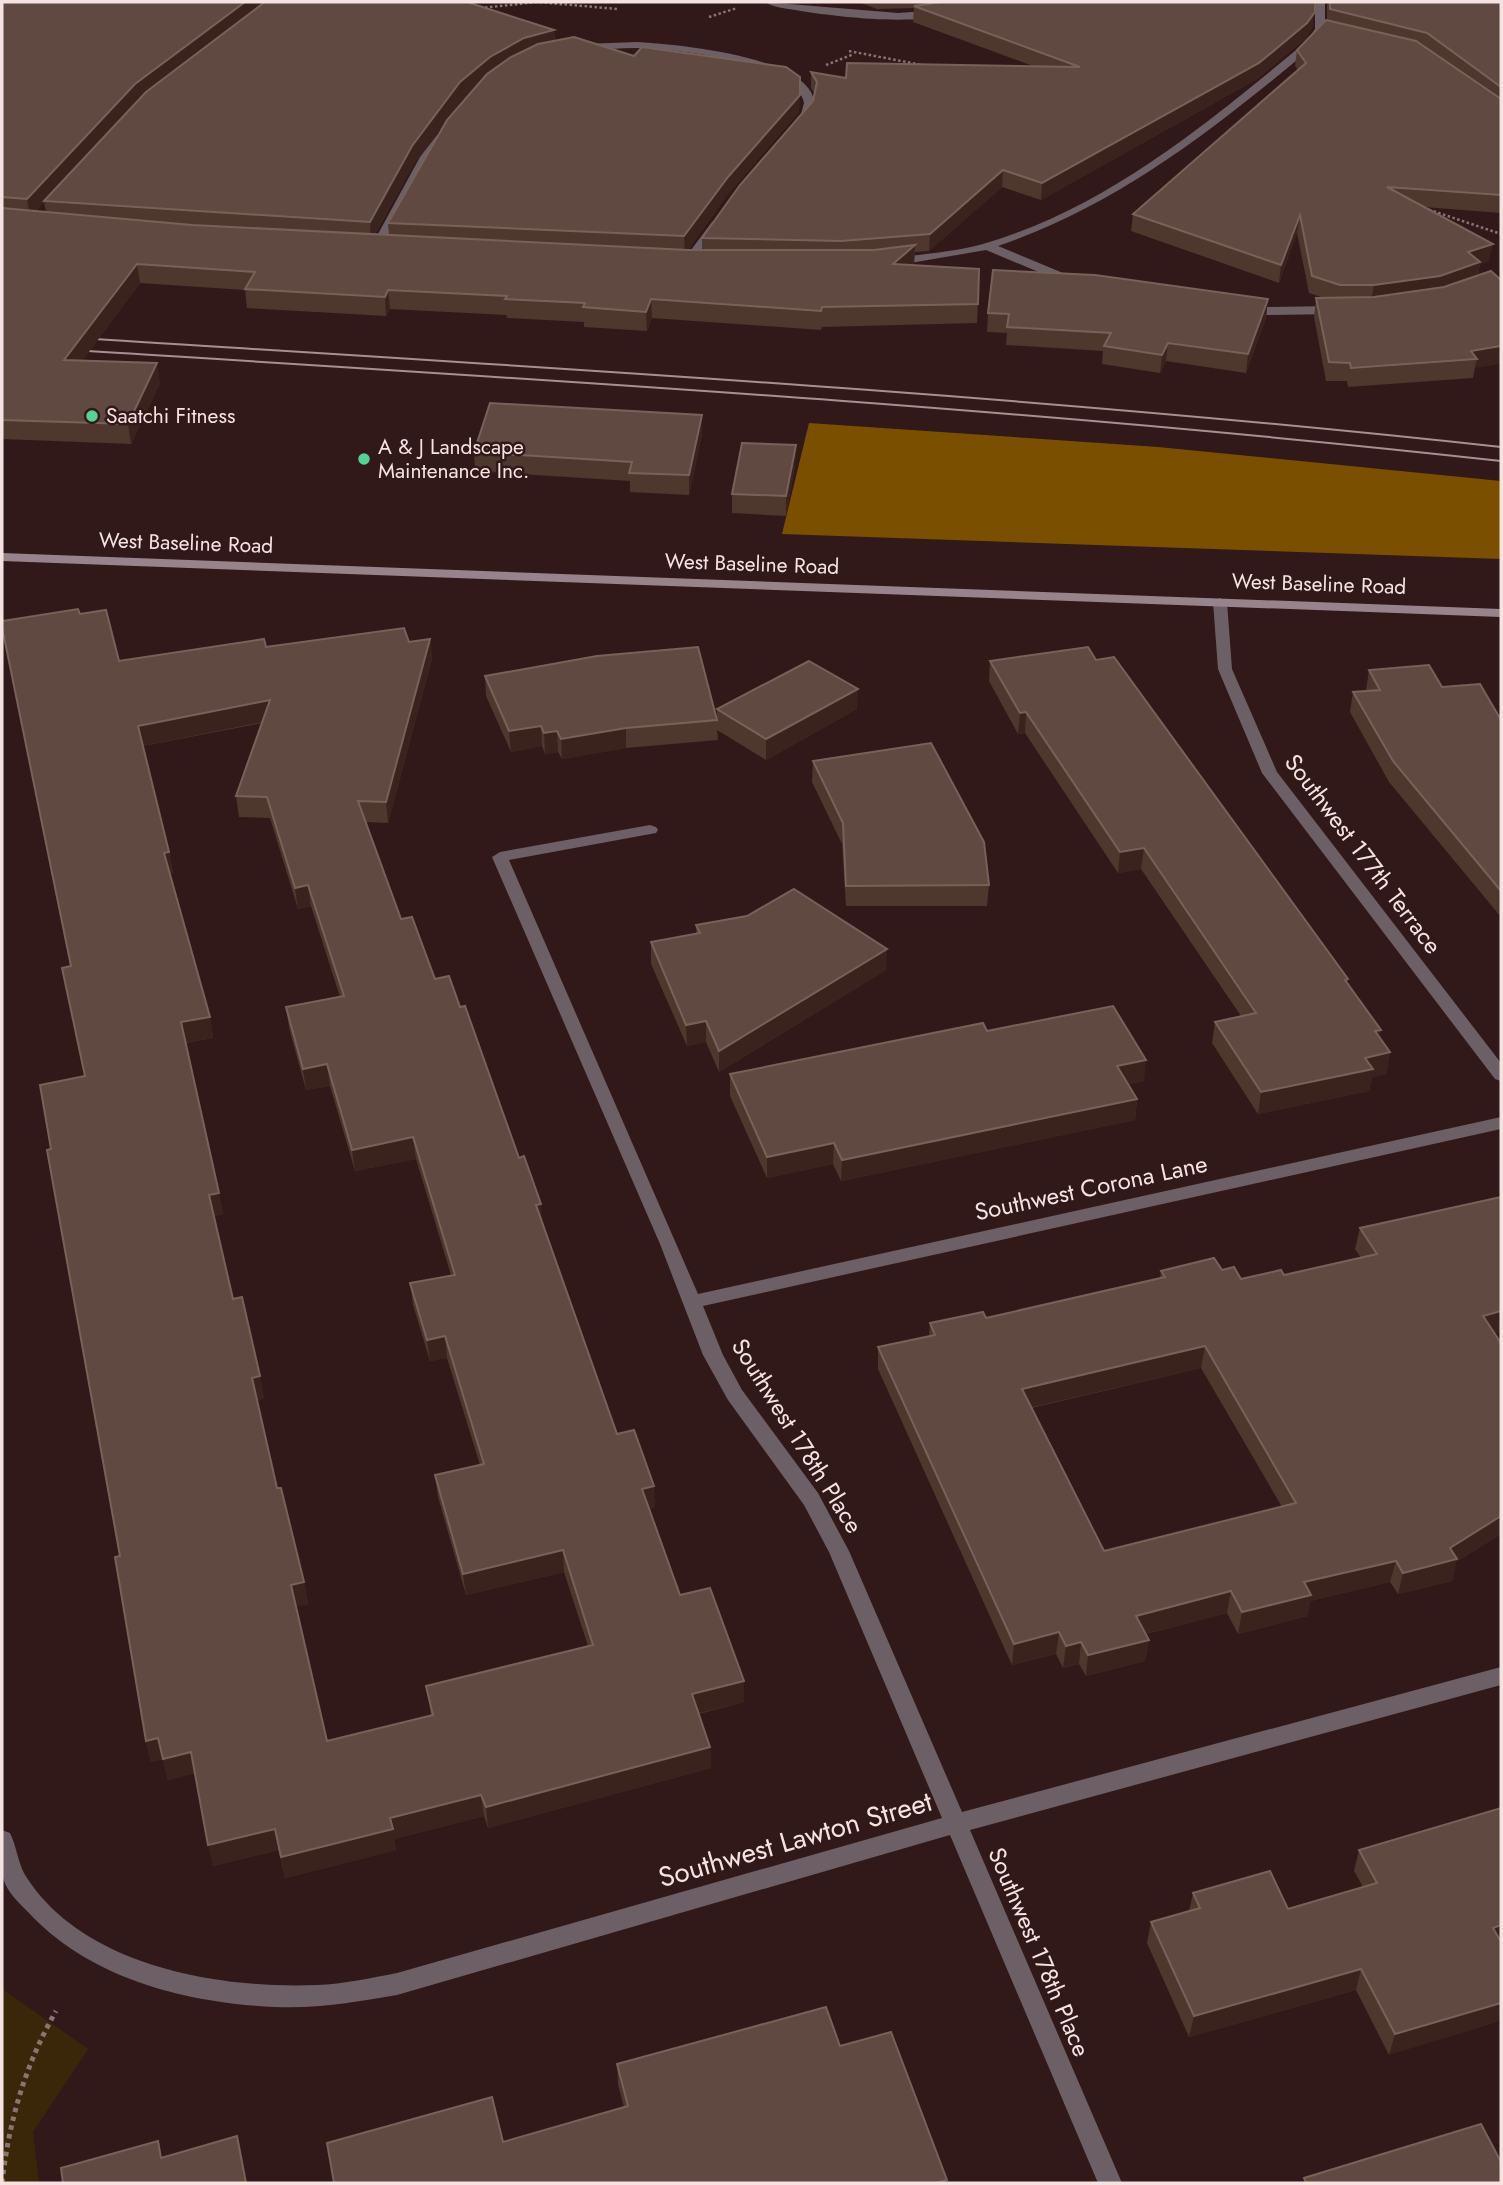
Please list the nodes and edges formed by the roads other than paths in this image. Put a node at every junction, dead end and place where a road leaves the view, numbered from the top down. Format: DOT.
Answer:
graph roads {
  1 [pos="770,2"];
  2 [pos="977,2"];
  3 [pos="1320,2"];
  4 [pos="1320,29"];
  5 [pos="1333,32"];
  6 [pos="567,50"];
  7 [pos="449,127"];
  8 [pos="791,132"];
  9 [pos="726,209"];
  10 [pos="364,244"];
  11 [pos="378,245"];
  12 [pos="391,246"];
  13 [pos="987,246"];
  14 [pos="675,261"];
  15 [pos="688,262"];
  16 [pos="702,262"];
  17 [pos="877,263"];
  18 [pos="1090,286"];
  19 [pos="1225,305"];
  20 [pos="1358,309"];
  21 [pos="2,557"];
  22 [pos="1220,602"];
  23 [pos="1501,612"];
  24 [pos="650,830"];
  25 [pos="1501,1075"];
  26 [pos="1501,1123"];
  27 [pos="692,1302"];
  28 [pos="1501,1676"];
  29 [pos="955,1824"];
  30 [pos="2,1840"];
  31 [pos="1110,2183"];
  1 -- 2 [label="street"];
  3 -- 4 [label="street"];
  4 -- 5 [label="street"];
  4 -- 13 [label="street"];
  6 -- 8 [label="street"];
  7 -- 11 [label="street"];
  9 -- 15 [label="street"];
  10 -- 11 [label="street"];
  11 -- 12 [label="street"];
  13 -- 17 [label="street"];
  13 -- 18 [label="street"];
  14 -- 15 [label="street"];
  15 -- 16 [label="street"];
  19 -- 20 [label="street"];
  21 -- 22 [label="main road, West Baseline Road"];
  22 -- 23 [label="main road, West Baseline Road"];
  22 -- 25 [label="street, Southwest 177th Terrace"];
  24 -- 27 [label="street, Southwest 178th Place"];
  26 -- 27 [label="street, Southwest Corona Lane"];
  27 -- 29 [label="street, Southwest 178th Place"];
  28 -- 29 [label="street, Southwest Lawton Street"];
  29 -- 30 [label="street, Southwest Lawton Street"];
  29 -- 31 [label="street, Southwest 178th Place"];
}
